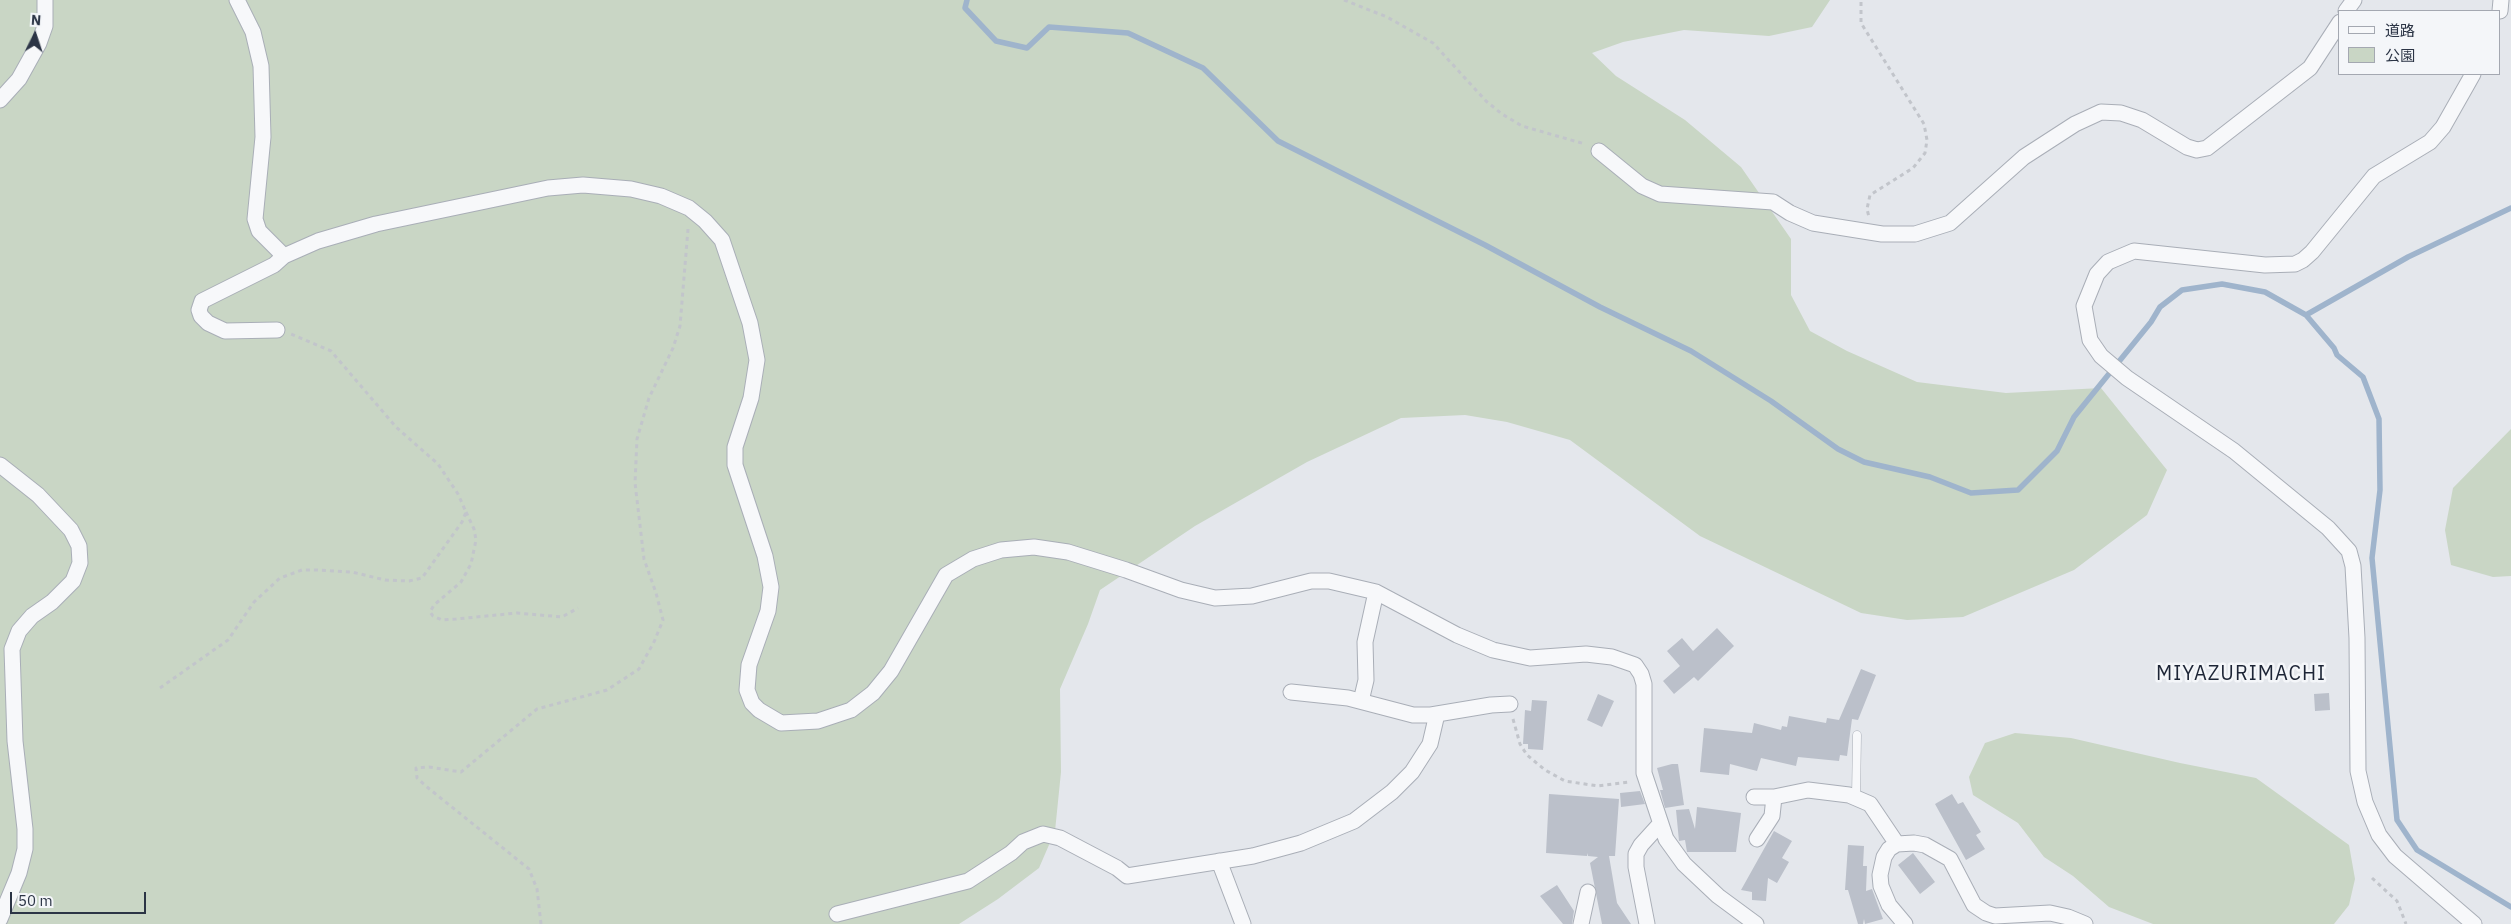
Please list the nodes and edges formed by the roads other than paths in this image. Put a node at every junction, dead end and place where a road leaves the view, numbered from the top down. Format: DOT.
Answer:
graph roads {
  1 [pos="45,0"];
  2 [pos="237,0"];
  3 [pos="2338,25"];
  4 [pos="2472,75"];
  5 [pos="0,100"];
  6 [pos="1599,151"];
  7 [pos="284,256"];
  8 [pos="276,330"];
  9 [pos="0,465"];
  10 [pos="1376,592"];
  11 [pos="1291,692"];
  12 [pos="1360,701"];
  13 [pos="1510,704"];
  14 [pos="1437,714"];
  15 [pos="1857,735"];
  16 [pos="1754,797"];
  17 [pos="1774,797"];
  18 [pos="1856,797"];
  19 [pos="1660,824"];
  20 [pos="1757,839"];
  21 [pos="1897,844"];
  22 [pos="1219,861"];
  23 [pos="1588,892"];
  24 [pos="837,914"];
  25 [pos="0,919"];
  26 [pos="1243,924"];
  27 [pos="1581,924"];
  28 [pos="1648,924"];
  29 [pos="1756,924"];
  30 [pos="1906,924"];
  31 [pos="2085,924"];
  32 [pos="2474,924"];
  1 -- 5 [label="street"];
  2 -- 7 [label="street"];
  3 -- 6 [label="street"];
  4 -- 32 [label="street"];
  7 -- 8 [label="street"];
  7 -- 10 [label="street"];
  9 -- 25 [label="street"];
  10 -- 12 [label="street"];
  10 -- 19 [label="street"];
  11 -- 12 [label="street"];
  12 -- 14 [label="street"];
  13 -- 14 [label="street"];
  14 -- 22 [label="street"];
  15 -- 18 [label="lane"];
  16 -- 17 [label="street"];
  17 -- 18 [label="street"];
  17 -- 20 [label="street"];
  18 -- 21 [label="street"];
  19 -- 28 [label="street"];
  19 -- 29 [label="street"];
  21 -- 30 [label="street"];
  21 -- 31 [label="street"];
  22 -- 24 [label="street"];
  22 -- 26 [label="street"];
  23 -- 27 [label="street"];
}
